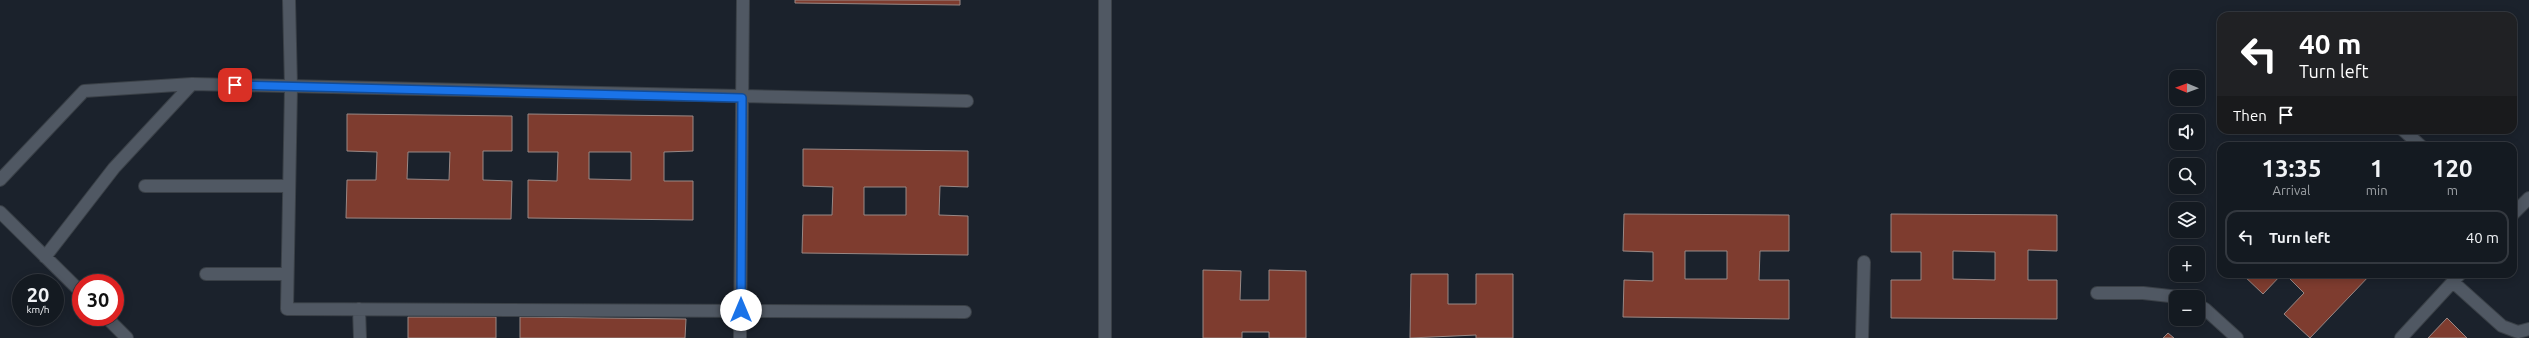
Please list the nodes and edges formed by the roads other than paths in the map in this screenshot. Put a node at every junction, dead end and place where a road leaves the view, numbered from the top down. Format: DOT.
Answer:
graph roads {
  1 [pos="289,0"];
  2 [pos="743,0"];
  3 [pos="1105,0"];
  4 [pos="192,84"];
  5 [pos="291,87"];
  6 [pos="742,98"];
  7 [pos="967,101"];
  8 [pos="2408,134"];
  9 [pos="2416,142"];
  10 [pos="0,180"];
  11 [pos="145,186"];
  12 [pos="289,186"];
  13 [pos="2529,198"];
  14 [pos="2517,210"];
  15 [pos="0,212"];
  16 [pos="45,257"];
  17 [pos="1864,262"];
  18 [pos="206,274"];
  19 [pos="287,274"];
  20 [pos="2457,278"];
  21 [pos="72,283"];
  22 [pos="2097,293"];
  23 [pos="2169,296"];
  24 [pos="359,309"];
  25 [pos="2205,309"];
  26 [pos="741,310"];
  27 [pos="965,312"];
  28 [pos="115,326"];
  29 [pos="2529,329"];
  30 [pos="127,338"];
  31 [pos="360,338"];
  32 [pos="740,338"];
  33 [pos="1105,338"];
  34 [pos="1862,338"];
  35 [pos="2237,338"];
  36 [pos="2401,338"];
  1 -- 5 [label="street"];
  2 -- 6 [label="street"];
  3 -- 33 [label="street"];
  4 -- 5 [label="street"];
  4 -- 10 [label="street"];
  4 -- 16 [label="street"];
  5 -- 6 [label="street"];
  5 -- 12 [label="street"];
  6 -- 7 [label="street"];
  6 -- 26 [label="street"];
  8 -- 9 [label="street"];
  11 -- 12 [label="street"];
  12 -- 19 [label="street"];
  13 -- 14 [label="street"];
  15 -- 16 [label="street"];
  16 -- 21 [label="street"];
  17 -- 34 [label="street"];
  18 -- 19 [label="street"];
  19 -- 24 [label="street"];
  20 -- 29 [label="street"];
  20 -- 36 [label="street"];
  22 -- 23 [label="street"];
  24 -- 26 [label="street"];
  24 -- 31 [label="street"];
  25 -- 35 [label="street"];
  26 -- 27 [label="street"];
  26 -- 32 [label="street"];
  28 -- 30 [label="street"];
}
